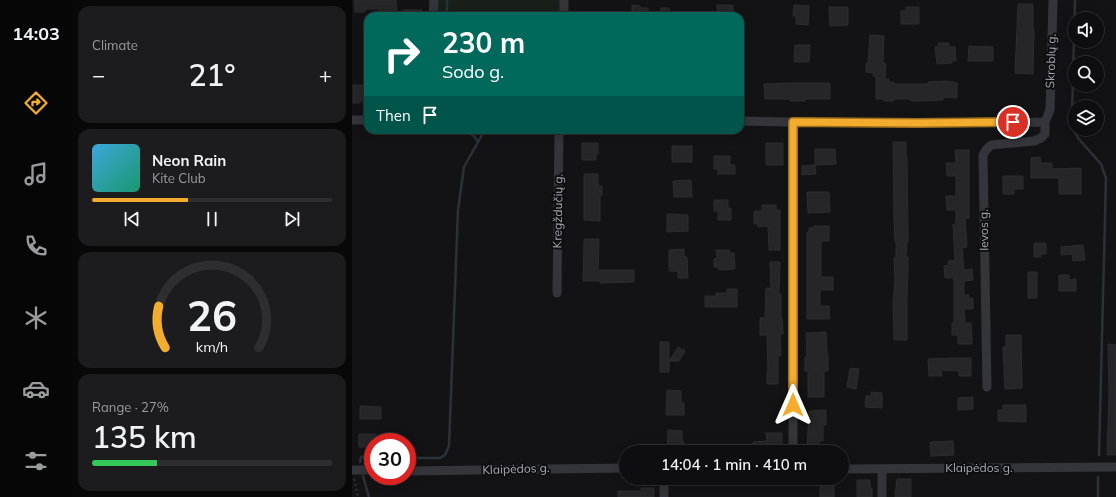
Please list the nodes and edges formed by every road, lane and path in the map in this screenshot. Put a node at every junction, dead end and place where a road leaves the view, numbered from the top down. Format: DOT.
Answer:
graph roads {
  1 [pos="434,0"];
  2 [pos="564,0"];
  3 [pos="1053,0"];
  4 [pos="434,12"];
  5 [pos="564,12"];
  6 [pos="352,120"];
  7 [pos="364,120"];
  8 [pos="744,121"];
  9 [pos="793,122"];
  10 [pos="1045,122"];
  11 [pos="559,134"];
  12 [pos="557,293"];
  13 [pos="987,387"];
  14 [pos="793,445"];
  15 [pos="1116,467"];
  16 [pos="619,468"];
  17 [pos="849,469"];
  18 [pos="882,469"];
  19 [pos="352,470"];
  20 [pos="364,470"];
  21 [pos="416,471"];
  22 [pos="664,485"];
  23 [pos="358,497"];
  24 [pos="664,497"];
  25 [pos="882,497"];
  1 -- 4 [label="street"];
  2 -- 5 [label="street"];
  3 -- 10 [label="street, Skroblų g."];
  6 -- 7 [label="street"];
  8 -- 9 [label="street"];
  9 -- 10 [label="street"];
  9 -- 14 [label="street"];
  10 -- 13 [label="street, Ievos g."];
  11 -- 12 [label="street, Kregždučių g."];
  15 -- 18 [label="street, Klaipėdos g."];
  16 -- 21 [label="street, Klaipėdos g."];
  17 -- 18 [label="street, Klaipėdos g."];
  18 -- 25 [label="street"];
  19 -- 20 [label="street"];
  19 -- 23 [label="path"];
  22 -- 24 [label="street"];
}
